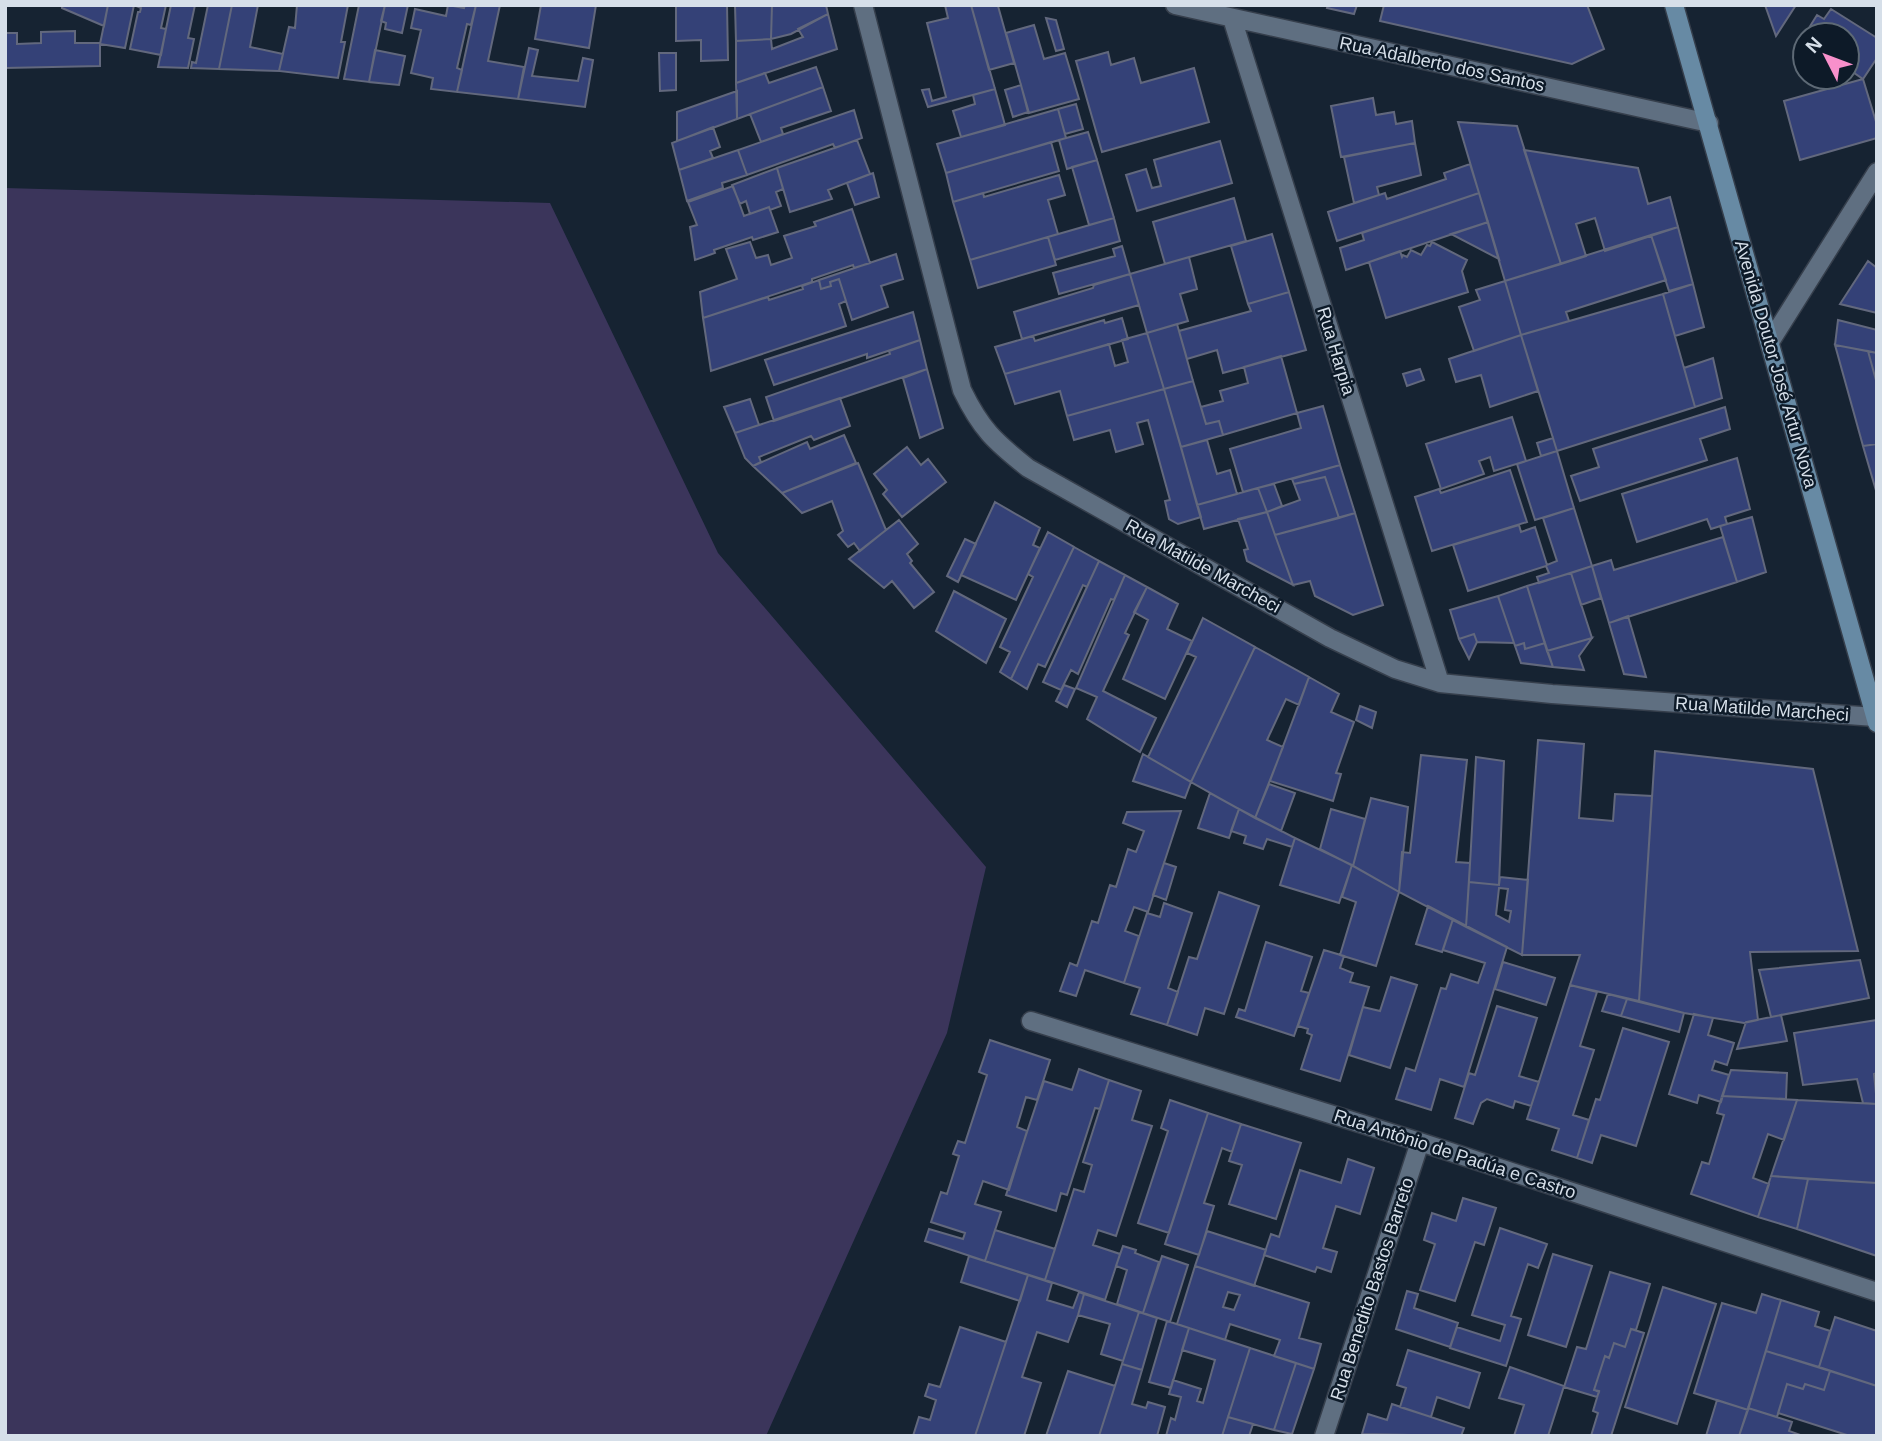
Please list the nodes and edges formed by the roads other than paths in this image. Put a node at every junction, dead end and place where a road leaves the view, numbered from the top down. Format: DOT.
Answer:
graph roads {
  1 [pos="863,5"];
  2 [pos="1175,5"];
  3 [pos="1674,5"];
  4 [pos="1233,18"];
  5 [pos="1709,123"];
  6 [pos="1877,172"];
  7 [pos="1770,342"];
  8 [pos="1440,683"];
  9 [pos="1876,720"];
  10 [pos="1031,1021"];
  11 [pos="1420,1142"];
  12 [pos="1877,1292"];
  13 [pos="1324,1436"];
  1 -- 8 [label="street, Rua Matilde Marcheci"];
  2 -- 4 [label="street, Rua Adalberto dos Santos"];
  3 -- 5 [label="main road, Avenida Doutor José Artur Nova"];
  4 -- 5 [label="street, Rua Adalberto dos Santos"];
  4 -- 8 [label="street, Rua Harpia"];
  5 -- 7 [label="main road, Avenida Doutor José Artur Nova"];
  6 -- 7 [label="street"];
  7 -- 9 [label="main road, Avenida Doutor José Artur Nova"];
  8 -- 9 [label="street, Rua Matilde Marcheci"];
  10 -- 11 [label="street, Rua Antônio de Padúa e Castro"];
  11 -- 12 [label="street, Rua Antônio de Padúa e Castro"];
  11 -- 13 [label="street, Rua Benedito Bastos Barreto"];
}
